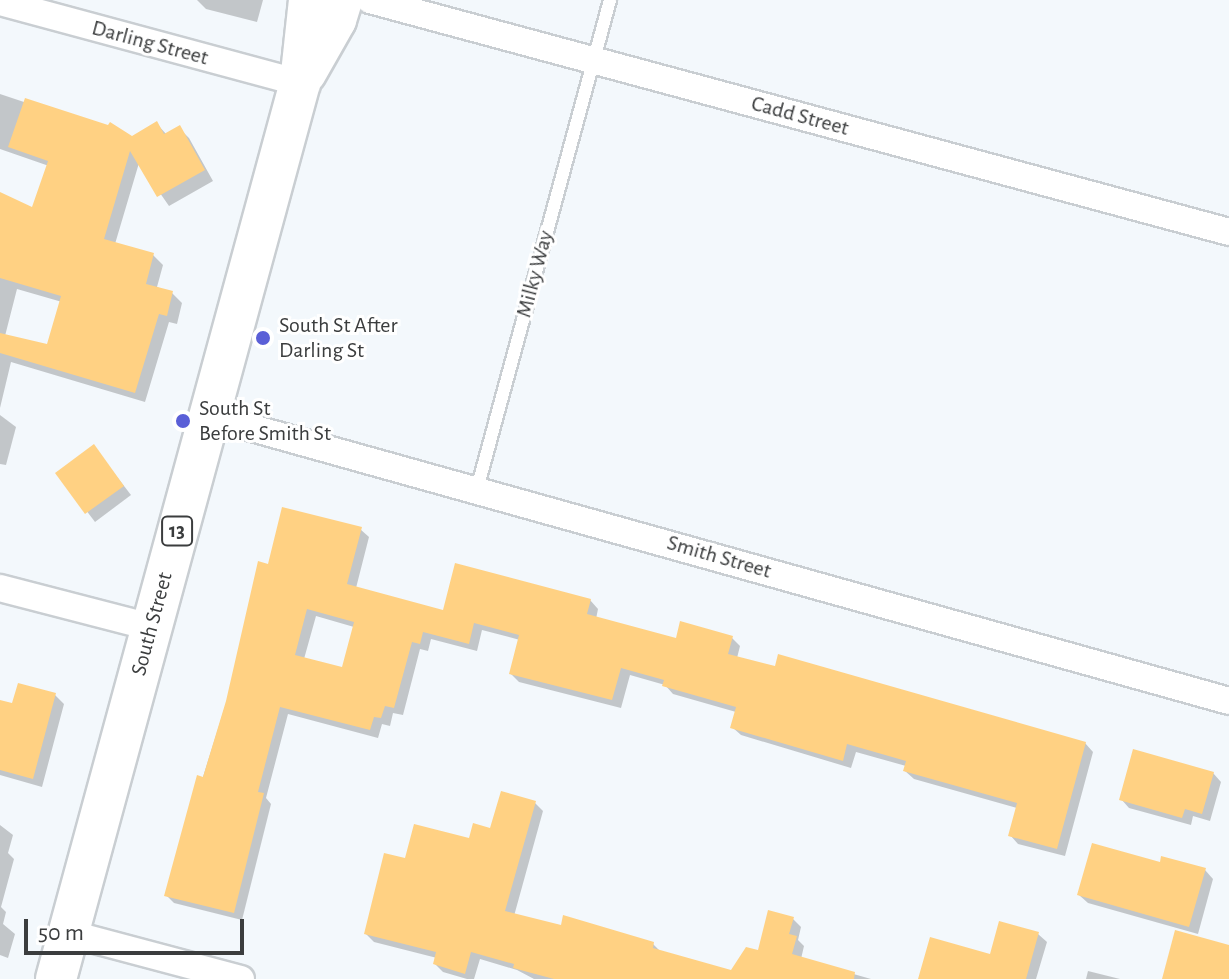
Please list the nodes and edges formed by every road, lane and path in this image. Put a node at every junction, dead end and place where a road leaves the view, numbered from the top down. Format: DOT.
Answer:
graph roads {
  1 [pos="309,0"];
  2 [pos="342,0"];
  3 [pos="370,0"];
  4 [pos="610,0"];
  5 [pos="0,2"];
  6 [pos="594,60"];
  7 [pos="300,83"];
  8 [pos="1229,232"];
  9 [pos="209,416"];
  10 [pos="477,489"];
  11 [pos="0,588"];
  12 [pos="151,627"];
  13 [pos="1229,701"];
  14 [pos="68,933"];
  15 [pos="56,979"];
  16 [pos="241,979"];
  1 -- 7 [label="main road, South Street / 13"];
  2 -- 7 [label="main road, South Street / 13"];
  3 -- 6 [label="street, Cadd Street"];
  4 -- 6 [label="lane, Milky Way"];
  5 -- 7 [label="street, Darling Street"];
  6 -- 8 [label="street, Cadd Street"];
  6 -- 10 [label="lane, Milky Way"];
  7 -- 9 [label="main road, South Street / 13"];
  9 -- 10 [label="street, Smith Street"];
  9 -- 12 [label="main road, South Street / 13"];
  10 -- 13 [label="street, Smith Street"];
  11 -- 12 [label="street"];
  12 -- 14 [label="main road, South Street / 13"];
  14 -- 15 [label="main road, South Street / 13"];
  14 -- 16 [label="street"];
}
